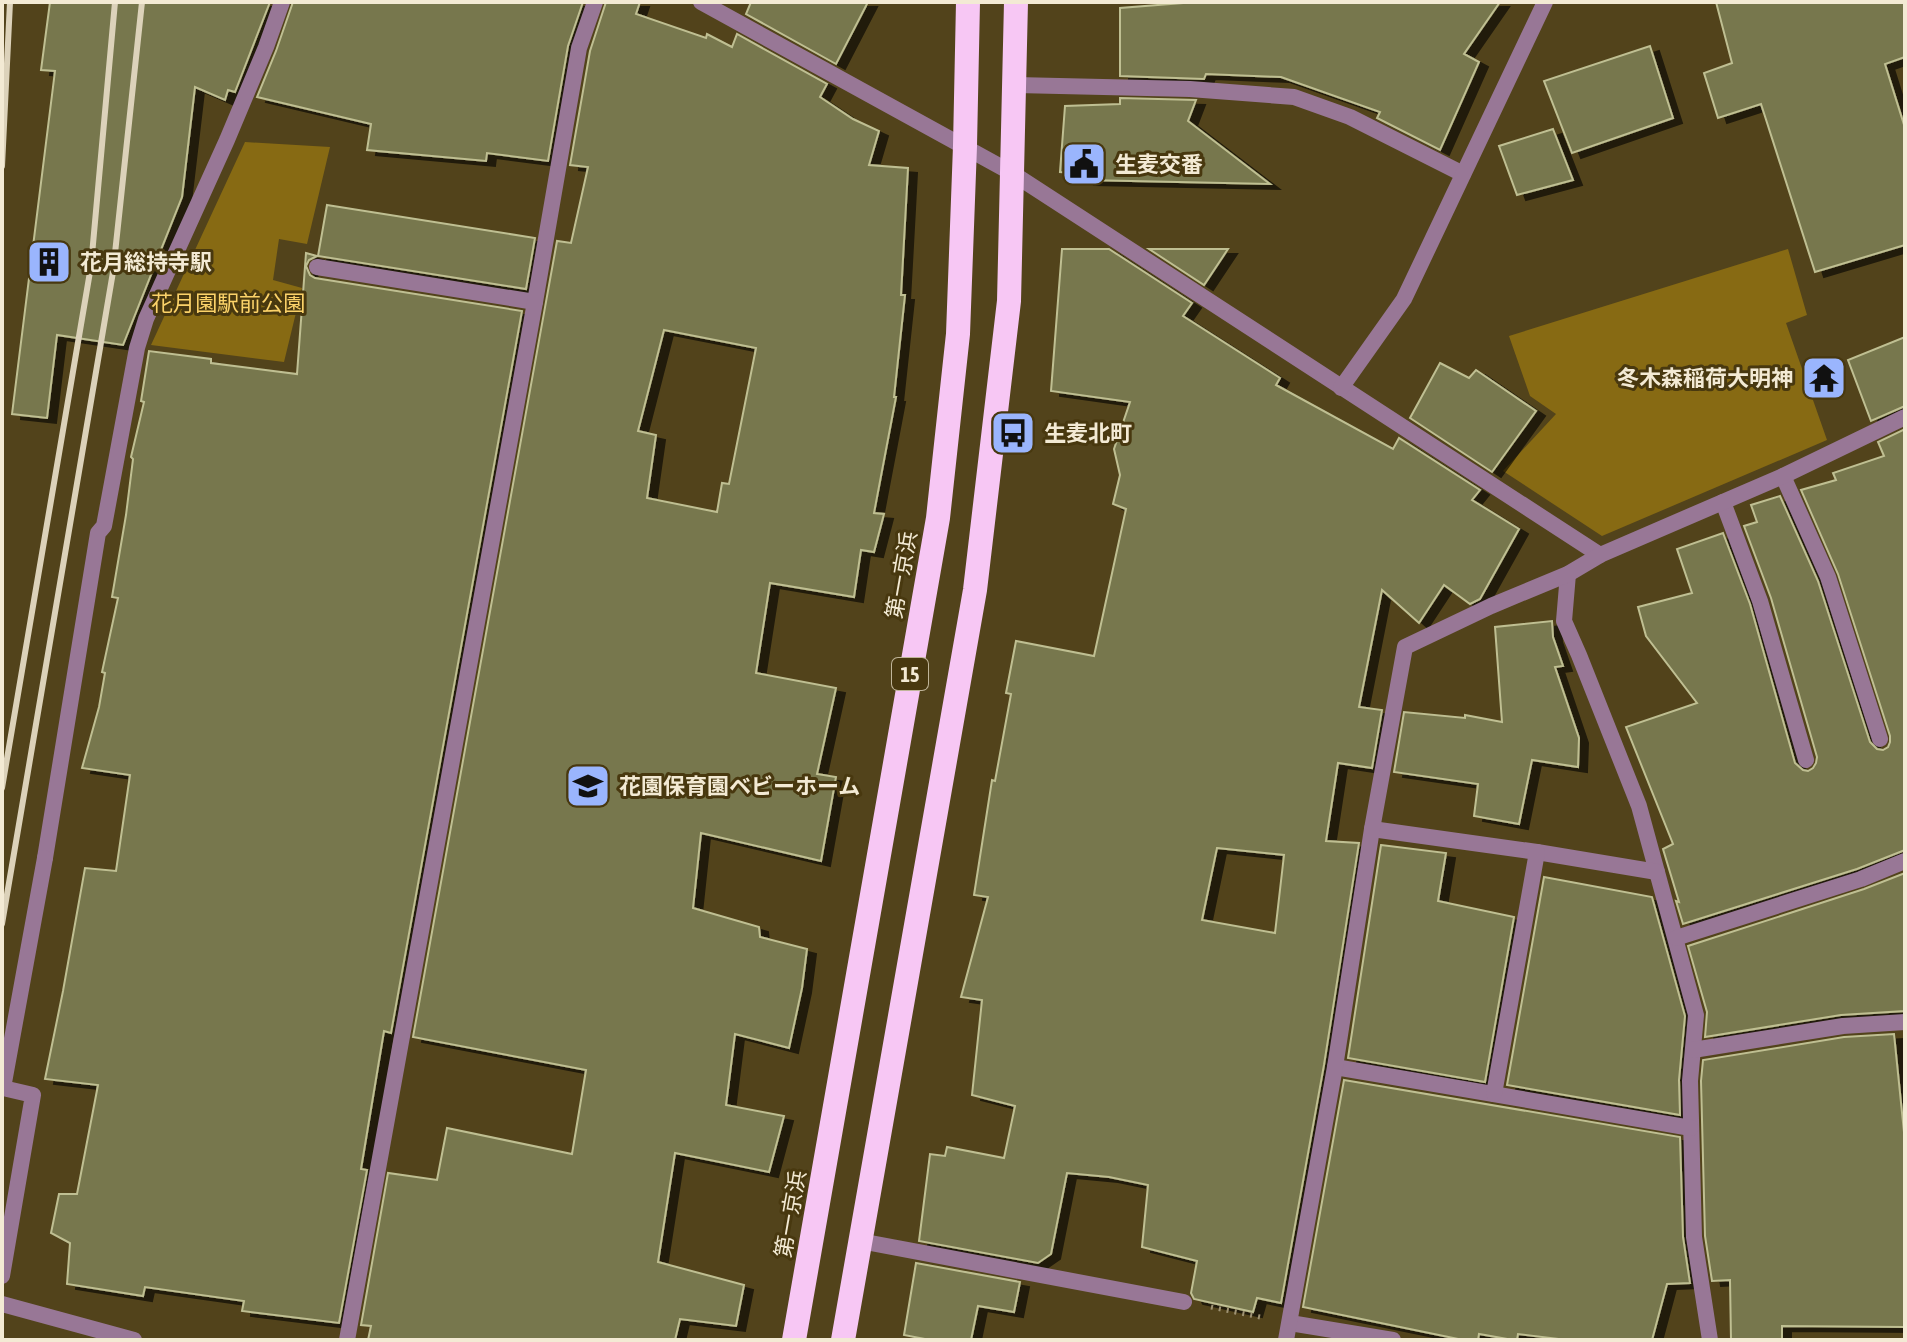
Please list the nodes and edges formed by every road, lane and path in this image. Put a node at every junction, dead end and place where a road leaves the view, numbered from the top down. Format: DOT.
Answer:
graph roads {
  1 [pos="282,2"];
  2 [pos="595,2"];
  3 [pos="701,2"];
  4 [pos="968,2"];
  5 [pos="1016,2"];
  6 [pos="1545,2"];
  7 [pos="1015,85"];
  8 [pos="965,146"];
  9 [pos="1012,173"];
  10 [pos="1463,174"];
  11 [pos="317,267"];
  12 [pos="535,302"];
  13 [pos="1341,388"];
  14 [pos="1905,417"];
  15 [pos="1783,476"];
  16 [pos="1723,502"];
  17 [pos="1600,555"];
  18 [pos="1568,574"];
  19 [pos="1880,739"];
  20 [pos="1806,760"];
  21 [pos="1372,829"];
  22 [pos="1537,852"];
  23 [pos="1905,861"];
  24 [pos="1657,872"];
  25 [pos="1676,938"];
  26 [pos="1905,1022"];
  27 [pos="1693,1050"];
  28 [pos="1335,1067"];
  29 [pos="1494,1094"];
  30 [pos="1691,1128"];
  31 [pos="860,1241"];
  32 [pos="2,1276"];
  33 [pos="1184,1302"];
  34 [pos="2,1304"];
  35 [pos="1270,1319"];
  36 [pos="1290,1323"];
  37 [pos="134,1340"];
  38 [pos="347,1340"];
  39 [pos="794,1340"];
  40 [pos="843,1340"];
  41 [pos="1286,1340"];
  42 [pos="1393,1340"];
  43 [pos="1710,1340"];
  1 -- 32 [label="street"];
  2 -- 12 [label="street"];
  3 -- 8 [label="street"];
  4 -- 8 [label="highway, 第一京浜 / 15"];
  5 -- 7 [label="highway, 15"];
  6 -- 10 [label="street"];
  7 -- 9 [label="highway, 15"];
  7 -- 10 [label="street"];
  8 -- 9 [label="street"];
  8 -- 39 [label="highway, 第一京浜 / 15"];
  9 -- 13 [label="street"];
  9 -- 31 [label="highway, 15"];
  10 -- 13 [label="street"];
  11 -- 12 [label="street"];
  12 -- 38 [label="street"];
  13 -- 17 [label="street"];
  14 -- 15 [label="street"];
  15 -- 16 [label="street"];
  15 -- 19 [label="street"];
  16 -- 17 [label="street"];
  16 -- 20 [label="street"];
  17 -- 18 [label="street"];
  18 -- 21 [label="street"];
  18 -- 24 [label="street"];
  21 -- 22 [label="street"];
  21 -- 28 [label="street"];
  22 -- 24 [label="street"];
  22 -- 29 [label="street"];
  23 -- 25 [label="street"];
  24 -- 25 [label="street"];
  25 -- 27 [label="street"];
  26 -- 27 [label="street"];
  27 -- 30 [label="street"];
  28 -- 29 [label="street"];
  28 -- 36 [label="street"];
  29 -- 30 [label="street"];
  30 -- 43 [label="street"];
  31 -- 33 [label="street"];
  31 -- 40 [label="highway, 15"];
  33 -- 35 [label="path"];
  34 -- 37 [label="street"];
  36 -- 41 [label="street"];
  36 -- 42 [label="street"];
}
